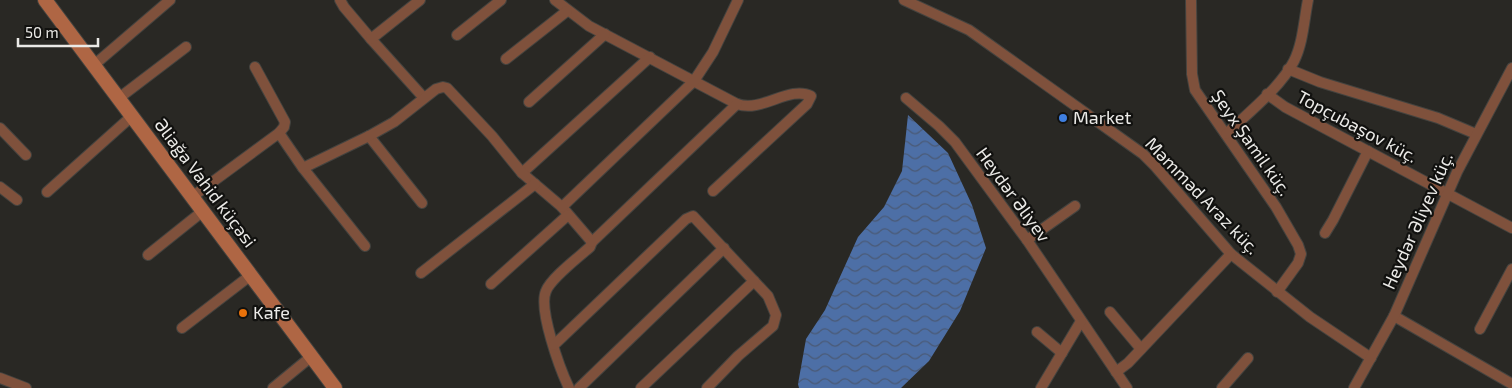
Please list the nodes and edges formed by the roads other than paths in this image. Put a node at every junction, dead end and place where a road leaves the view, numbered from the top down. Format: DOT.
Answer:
graph roads {
  1 [pos="45,0"];
  2 [pos="170,0"];
  3 [pos="340,0"];
  4 [pos="420,0"];
  5 [pos="501,0"];
  6 [pos="555,0"];
  7 [pos="738,0"];
  8 [pos="904,0"];
  9 [pos="1191,0"];
  10 [pos="1308,0"];
  11 [pos="567,11"];
  12 [pos="605,34"];
  13 [pos="457,35"];
  14 [pos="371,39"];
  15 [pos="186,47"];
  16 [pos="650,57"];
  17 [pos="506,59"];
  18 [pos="94,65"];
  19 [pos="255,67"];
  20 [pos="1512,68"];
  21 [pos="1288,70"];
  22 [pos="694,81"];
  23 [pos="1267,94"];
  24 [pos="119,98"];
  25 [pos="424,98"];
  26 [pos="906,98"];
  27 [pos="529,102"];
  28 [pos="737,104"];
  29 [pos="132,116"];
  30 [pos="0,128"];
  31 [pos="279,133"];
  32 [pos="1226,134"];
  33 [pos="1476,134"];
  34 [pos="369,136"];
  35 [pos="1368,151"];
  36 [pos="26,155"];
  37 [pos="303,168"];
  38 [pos="522,173"];
  39 [pos="535,184"];
  40 [pos="0,187"];
  41 [pos="714,191"];
  42 [pos="47,192"];
  43 [pos="1446,194"];
  44 [pos="192,197"];
  45 [pos="17,200"];
  46 [pos="422,203"];
  47 [pos="1074,206"];
  48 [pos="203,211"];
  49 [pos="565,211"];
  50 [pos="1512,228"];
  51 [pos="1325,233"];
  52 [pos="1027,240"];
  53 [pos="592,242"];
  54 [pos="365,246"];
  55 [pos="724,248"];
  56 [pos="1231,254"];
  57 [pos="148,255"];
  58 [pos="1512,269"];
  59 [pos="422,273"];
  60 [pos="251,275"];
  61 [pos="754,280"];
  62 [pos="491,284"];
  63 [pos="1277,292"];
  64 [pos="1110,312"];
  65 [pos="1394,316"];
  66 [pos="1080,321"];
  67 [pos="182,328"];
  68 [pos="1480,329"];
  69 [pos="1036,332"];
  70 [pos="554,345"];
  71 [pos="1141,349"];
  72 [pos="1062,353"];
  73 [pos="312,356"];
  74 [pos="1248,358"];
  75 [pos="1371,358"];
  76 [pos="1116,372"];
  77 [pos="0,378"];
  78 [pos="1512,384"];
  79 [pos="26,388"];
  80 [pos="273,388"];
  81 [pos="335,388"];
  82 [pos="569,388"];
  83 [pos="579,388"];
  84 [pos="641,388"];
  85 [pos="707,388"];
  86 [pos="1041,388"];
  87 [pos="1127,388"];
  88 [pos="1222,388"];
  89 [pos="1354,388"];
  1 -- 18 [label="main road, Əliağa Vahid küçəsi"];
  2 -- 18 [label="street"];
  3 -- 14 [label="street"];
  4 -- 14 [label="street"];
  5 -- 13 [label="street"];
  6 -- 11 [label="street"];
  7 -- 22 [label="street"];
  8 -- 56 [label="street, Məmməd Araz küç."];
  9 -- 32 [label="street, Şeyx Şamil küç."];
  10 -- 21 [label="street"];
  11 -- 12 [label="street"];
  11 -- 17 [label="street"];
  12 -- 16 [label="street"];
  12 -- 27 [label="street"];
  14 -- 25 [label="street"];
  15 -- 24 [label="street"];
  16 -- 22 [label="street"];
  16 -- 38 [label="street"];
  18 -- 24 [label="main road, Əliağa Vahid küçəsi"];
  19 -- 31 [label="street"];
  20 -- 33 [label="street, Heydər Əliyev küç."];
  21 -- 23 [label="street"];
  21 -- 33 [label="street"];
  22 -- 28 [label="street"];
  22 -- 49 [label="street"];
  23 -- 32 [label="street"];
  23 -- 35 [label="street, Topçubaşov küç."];
  24 -- 29 [label="main road, Əliağa Vahid küçəsi"];
  25 -- 34 [label="street"];
  25 -- 38 [label="street"];
  26 -- 52 [label="street, Heydər Əliyev"];
  28 -- 41 [label="street"];
  28 -- 53 [label="street"];
  29 -- 42 [label="street"];
  29 -- 44 [label="main road, Əliağa Vahid küçəsi"];
  30 -- 36 [label="street"];
  31 -- 37 [label="street"];
  31 -- 44 [label="street"];
  32 -- 63 [label="street, Şeyx Şamil küç."];
  33 -- 43 [label="street, Heydər Əliyev küç."];
  34 -- 37 [label="street"];
  34 -- 46 [label="street"];
  35 -- 43 [label="street, Topçubaşov küç."];
  35 -- 51 [label="street"];
  37 -- 54 [label="street"];
  38 -- 39 [label="street"];
  39 -- 49 [label="street"];
  39 -- 59 [label="street"];
  40 -- 45 [label="street"];
  43 -- 50 [label="street, Topçubaşov küç."];
  43 -- 65 [label="street, Heydər Əliyev küç."];
  44 -- 48 [label="main road, Əliağa Vahid küçəsi"];
  47 -- 52 [label="street"];
  48 -- 57 [label="street"];
  48 -- 60 [label="main road, Əliağa Vahid küçəsi"];
  49 -- 53 [label="street"];
  49 -- 62 [label="street"];
  52 -- 66 [label="street, Heydər Əliyev"];
  53 -- 70 [label="street"];
  55 -- 61 [label="street"];
  55 -- 70 [label="street"];
  55 -- 83 [label="street"];
  56 -- 63 [label="street, Məmməd Araz küç."];
  56 -- 71 [label="street"];
  58 -- 68 [label="street"];
  60 -- 67 [label="street"];
  60 -- 73 [label="main road, Əliağa Vahid küçəsi"];
  61 -- 84 [label="street"];
  61 -- 85 [label="street"];
  63 -- 75 [label="street, Məmməd Araz küç."];
  64 -- 71 [label="street"];
  65 -- 75 [label="street, Heydər Əliyev küç."];
  65 -- 78 [label="street"];
  66 -- 72 [label="street"];
  66 -- 76 [label="street, Heydər Əliyev"];
  69 -- 72 [label="street"];
  70 -- 82 [label="street"];
  71 -- 76 [label="street"];
  72 -- 86 [label="street"];
  73 -- 80 [label="street"];
  73 -- 81 [label="main road, Əliağa Vahid küçəsi"];
  74 -- 88 [label="street"];
  75 -- 89 [label="street, Heydər Əliyev küç."];
  76 -- 87 [label="street, Heydər Əliyev"];
  77 -- 79 [label="street"];
}
